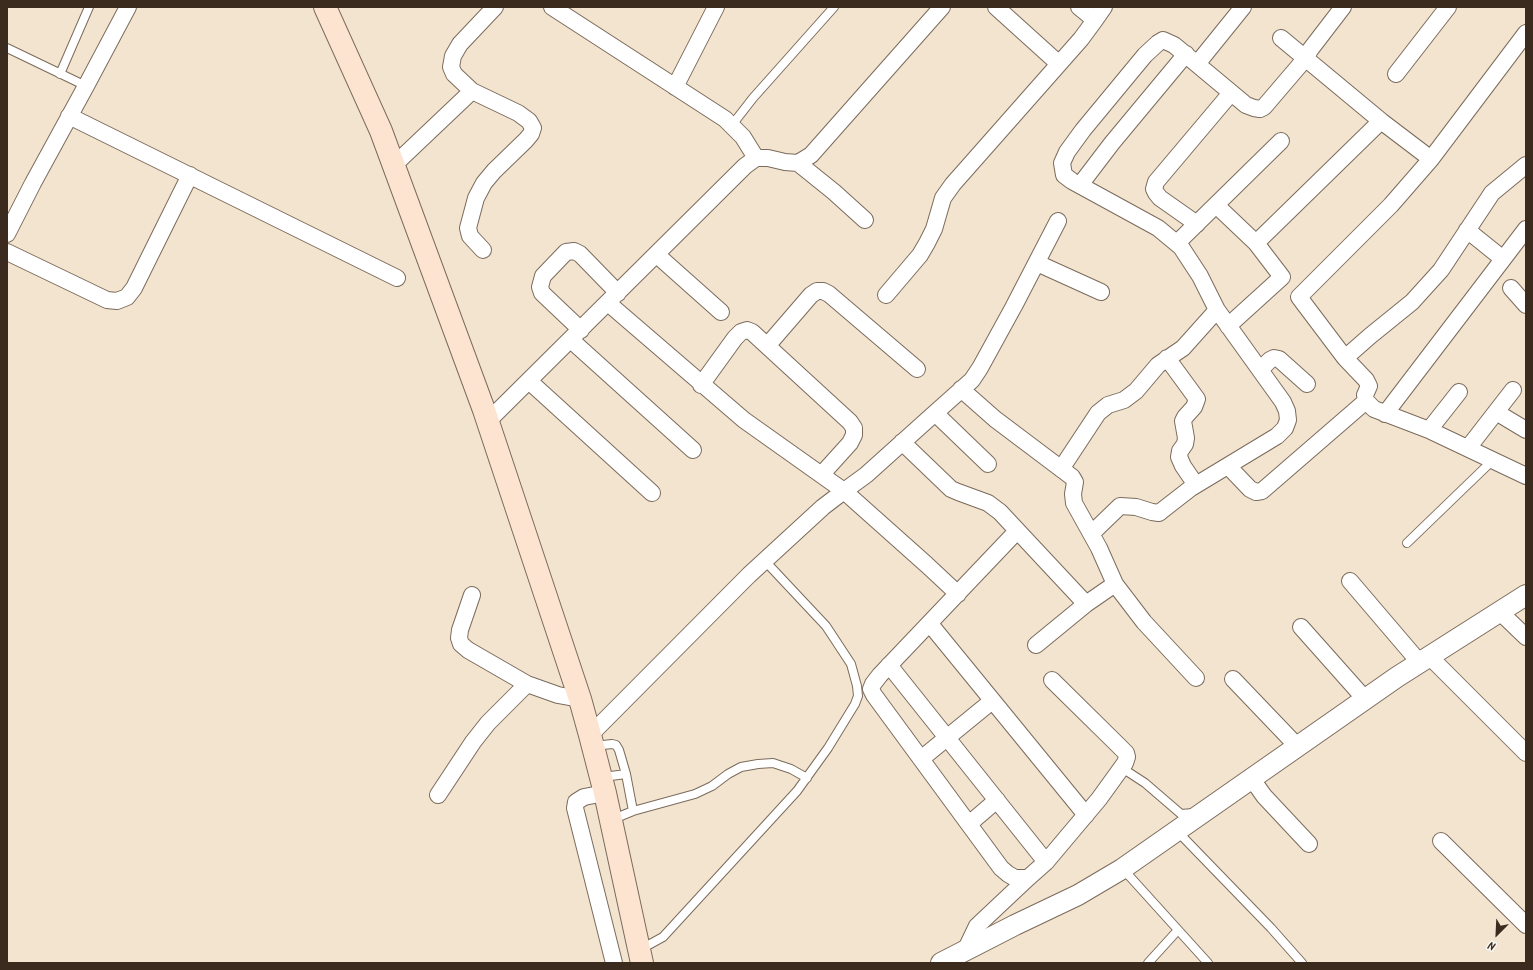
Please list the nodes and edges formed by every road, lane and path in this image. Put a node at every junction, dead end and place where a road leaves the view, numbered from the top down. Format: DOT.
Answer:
graph roads {
  1 [pos="89,7"];
  2 [pos="128,7"];
  3 [pos="325,7"];
  4 [pos="495,7"];
  5 [pos="552,7"];
  6 [pos="716,7"];
  7 [pos="834,7"];
  8 [pos="942,7"];
  9 [pos="996,7"];
  10 [pos="1079,7"];
  11 [pos="1243,7"];
  12 [pos="1343,7"];
  13 [pos="1448,7"];
  14 [pos="1100,13"];
  15 [pos="1526,33"];
  16 [pos="1281,38"];
  17 [pos="7,48"];
  18 [pos="1192,59"];
  19 [pos="1305,59"];
  20 [pos="1058,63"];
  21 [pos="60,74"];
  22 [pos="1396,74"];
  23 [pos="86,86"];
  24 [pos="675,87"];
  25 [pos="472,91"];
  26 [pos="1231,93"];
  27 [pos="69,116"];
  28 [pos="1382,121"];
  29 [pos="732,125"];
  30 [pos="1281,142"];
  31 [pos="756,158"];
  32 [pos="1430,159"];
  33 [pos="798,163"];
  34 [pos="394,164"];
  35 [pos="1526,165"];
  36 [pos="190,175"];
  37 [pos="1080,185"];
  38 [pos="1216,204"];
  39 [pos="865,220"];
  40 [pos="1058,221"];
  41 [pos="1196,224"];
  42 [pos="1526,229"];
  43 [pos="1467,230"];
  44 [pos="7,234"];
  45 [pos="1177,243"];
  46 [pos="1256,243"];
  47 [pos="483,250"];
  48 [pos="7,252"];
  49 [pos="657,255"];
  50 [pos="1503,259"];
  51 [pos="1037,262"];
  52 [pos="1282,276"];
  53 [pos="397,278"];
  54 [pos="1511,288"];
  55 [pos="1101,292"];
  56 [pos="886,295"];
  57 [pos="1299,297"];
  58 [pos="613,298"];
  59 [pos="1526,306"];
  60 [pos="1217,310"];
  61 [pos="721,312"];
  62 [pos="1228,326"];
  63 [pos="576,335"];
  64 [pos="768,346"];
  65 [pos="1167,358"];
  66 [pos="1345,358"];
  67 [pos="917,369"];
  68 [pos="1260,370"];
  69 [pos="529,381"];
  70 [pos="1306,384"];
  71 [pos="701,385"];
  72 [pos="961,390"];
  73 [pos="1513,390"];
  74 [pos="1459,392"];
  75 [pos="1366,401"];
  76 [pos="1496,412"];
  77 [pos="935,413"];
  78 [pos="1385,414"];
  79 [pos="488,421"];
  80 [pos="1429,430"];
  81 [pos="1526,430"];
  82 [pos="902,442"];
  83 [pos="1468,448"];
  84 [pos="693,450"];
  85 [pos="1493,460"];
  86 [pos="988,464"];
  87 [pos="1228,466"];
  88 [pos="1060,469"];
  89 [pos="822,474"];
  90 [pos="1526,476"];
  91 [pos="1196,485"];
  92 [pos="844,491"];
  93 [pos="652,493"];
  94 [pos="1017,531"];
  95 [pos="1091,534"];
  96 [pos="1407,543"];
  97 [pos="765,561"];
  98 [pos="1350,581"];
  99 [pos="1115,584"];
  100 [pos="958,594"];
  101 [pos="472,595"];
  102 [pos="1526,595"];
  103 [pos="1086,604"];
  104 [pos="1500,612"];
  105 [pos="930,624"];
  106 [pos="1301,627"];
  107 [pos="1526,637"];
  108 [pos="1036,645"];
  109 [pos="1425,660"];
  110 [pos="889,665"];
  111 [pos="1196,678"];
  112 [pos="1233,679"];
  113 [pos="1052,680"];
  114 [pos="527,684"];
  115 [pos="580,699"];
  116 [pos="1364,699"];
  117 [pos="992,701"];
  118 [pos="947,738"];
  119 [pos="592,740"];
  120 [pos="1298,747"];
  121 [pos="1526,753"];
  122 [pos="921,758"];
  123 [pos="1122,768"];
  124 [pos="626,774"];
  125 [pos="807,778"];
  126 [pos="1252,779"];
  127 [pos="602,785"];
  128 [pos="438,795"];
  129 [pos="997,800"];
  130 [pos="633,811"];
  131 [pos="1204,812"];
  132 [pos="1086,815"];
  133 [pos="611,820"];
  134 [pos="969,824"];
  135 [pos="1177,831"];
  136 [pos="1441,841"];
  137 [pos="1309,844"];
  138 [pos="1046,862"];
  139 [pos="1122,869"];
  140 [pos="1028,878"];
  141 [pos="1526,925"];
  142 [pos="1178,930"];
  143 [pos="966,949"];
  144 [pos="640,957"];
  145 [pos="614,963"];
  146 [pos="941,963"];
  147 [pos="1148,963"];
  148 [pos="1208,963"];
  149 [pos="1302,963"];
  1 -- 21 [label="lane"];
  2 -- 23 [label="street"];
  3 -- 34 [label="main road"];
  4 -- 25 [label="street"];
  5 -- 24 [label="street"];
  6 -- 24 [label="street"];
  7 -- 29 [label="lane"];
  8 -- 33 [label="street"];
  9 -- 20 [label="street"];
  10 -- 14 [label="street"];
  11 -- 18 [label="street"];
  12 -- 19 [label="street"];
  13 -- 22 [label="street"];
  14 -- 20 [label="street"];
  15 -- 32 [label="street"];
  16 -- 19 [label="street"];
  17 -- 21 [label="lane"];
  18 -- 26 [label="street"];
  18 -- 37 [label="street"];
  18 -- 37 [label="street"];
  19 -- 26 [label="street"];
  19 -- 28 [label="street"];
  20 -- 56 [label="street"];
  21 -- 23 [label="lane"];
  23 -- 27 [label="street"];
  24 -- 29 [label="street"];
  25 -- 34 [label="street"];
  25 -- 47 [label="street"];
  26 -- 41 [label="street"];
  27 -- 36 [label="street"];
  27 -- 44 [label="street"];
  28 -- 32 [label="street"];
  28 -- 46 [label="street"];
  29 -- 31 [label="street"];
  30 -- 38 [label="street"];
  31 -- 33 [label="street"];
  31 -- 49 [label="street"];
  32 -- 57 [label="street"];
  33 -- 39 [label="street"];
  34 -- 79 [label="main road"];
  35 -- 43 [label="street"];
  36 -- 48 [label="street"];
  36 -- 53 [label="street"];
  37 -- 45 [label="street"];
  38 -- 41 [label="street"];
  38 -- 46 [label="street"];
  40 -- 51 [label="street"];
  41 -- 45 [label="street"];
  42 -- 50 [label="street"];
  43 -- 50 [label="street"];
  43 -- 66 [label="street"];
  45 -- 60 [label="street"];
  46 -- 52 [label="street"];
  49 -- 58 [label="street"];
  49 -- 61 [label="street"];
  50 -- 78 [label="street"];
  51 -- 55 [label="street"];
  51 -- 72 [label="street"];
  52 -- 57 [label="street"];
  52 -- 62 [label="street"];
  54 -- 59 [label="street"];
  57 -- 66 [label="street"];
  58 -- 63 [label="street"];
  58 -- 63 [label="street"];
  58 -- 71 [label="street"];
  60 -- 62 [label="street"];
  60 -- 65 [label="street"];
  62 -- 68 [label="street"];
  63 -- 69 [label="street"];
  63 -- 84 [label="street"];
  64 -- 67 [label="street"];
  64 -- 71 [label="street"];
  64 -- 89 [label="street"];
  65 -- 88 [label="street"];
  65 -- 91 [label="street"];
  66 -- 75 [label="street"];
  68 -- 70 [label="street"];
  68 -- 87 [label="street"];
  69 -- 79 [label="street"];
  69 -- 93 [label="street"];
  71 -- 89 [label="street"];
  72 -- 77 [label="street"];
  72 -- 88 [label="street"];
  73 -- 76 [label="street"];
  74 -- 80 [label="street"];
  75 -- 78 [label="street"];
  75 -- 87 [label="street"];
  76 -- 81 [label="street"];
  76 -- 83 [label="street"];
  77 -- 82 [label="street"];
  77 -- 86 [label="street"];
  78 -- 80 [label="street"];
  79 -- 115 [label="main road"];
  80 -- 83 [label="street"];
  82 -- 92 [label="street"];
  82 -- 94 [label="street"];
  83 -- 85 [label="street"];
  85 -- 90 [label="street"];
  85 -- 96 [label="lane"];
  87 -- 91 [label="street"];
  88 -- 95 [label="street"];
  89 -- 92 [label="street"];
  91 -- 95 [label="street"];
  92 -- 97 [label="street"];
  92 -- 100 [label="street"];
  94 -- 100 [label="street"];
  94 -- 103 [label="street"];
  95 -- 99 [label="street"];
  97 -- 119 [label="street"];
  97 -- 125 [label="lane"];
  98 -- 109 [label="street"];
  99 -- 103 [label="street"];
  99 -- 111 [label="street"];
  100 -- 105 [label="street"];
  101 -- 114 [label="street"];
  102 -- 104 [label="street"];
  103 -- 108 [label="street"];
  104 -- 107 [label="street"];
  104 -- 109 [label="street"];
  105 -- 110 [label="street"];
  105 -- 117 [label="street"];
  106 -- 116 [label="street"];
  109 -- 116 [label="street"];
  109 -- 121 [label="street"];
  110 -- 118 [label="street"];
  110 -- 122 [label="street"];
  112 -- 120 [label="street"];
  113 -- 123 [label="street"];
  114 -- 115 [label="street"];
  114 -- 128 [label="street"];
  115 -- 119 [label="main road"];
  116 -- 120 [label="street"];
  117 -- 118 [label="street"];
  117 -- 132 [label="street"];
  118 -- 122 [label="street"];
  118 -- 129 [label="street"];
  119 -- 124 [label="lane"];
  119 -- 127 [label="main road"];
  120 -- 126 [label="street"];
  122 -- 134 [label="street"];
  123 -- 131 [label="lane"];
  123 -- 132 [label="street"];
  124 -- 127 [label="lane"];
  124 -- 130 [label="lane"];
  125 -- 130 [label="lane"];
  125 -- 144 [label="lane"];
  126 -- 131 [label="street"];
  126 -- 137 [label="street"];
  127 -- 133 [label="main road"];
  127 -- 145 [label="street"];
  129 -- 134 [label="street"];
  129 -- 138 [label="street"];
  130 -- 133 [label="lane"];
  131 -- 135 [label="street"];
  132 -- 138 [label="street"];
  133 -- 144 [label="main road"];
  134 -- 140 [label="street"];
  135 -- 139 [label="street"];
  135 -- 149 [label="lane"];
  136 -- 141 [label="street"];
  138 -- 140 [label="street"];
  139 -- 142 [label="lane"];
  139 -- 143 [label="street"];
  140 -- 143 [label="street"];
  142 -- 147 [label="lane"];
  142 -- 148 [label="lane"];
  143 -- 146 [label="street"];
}
